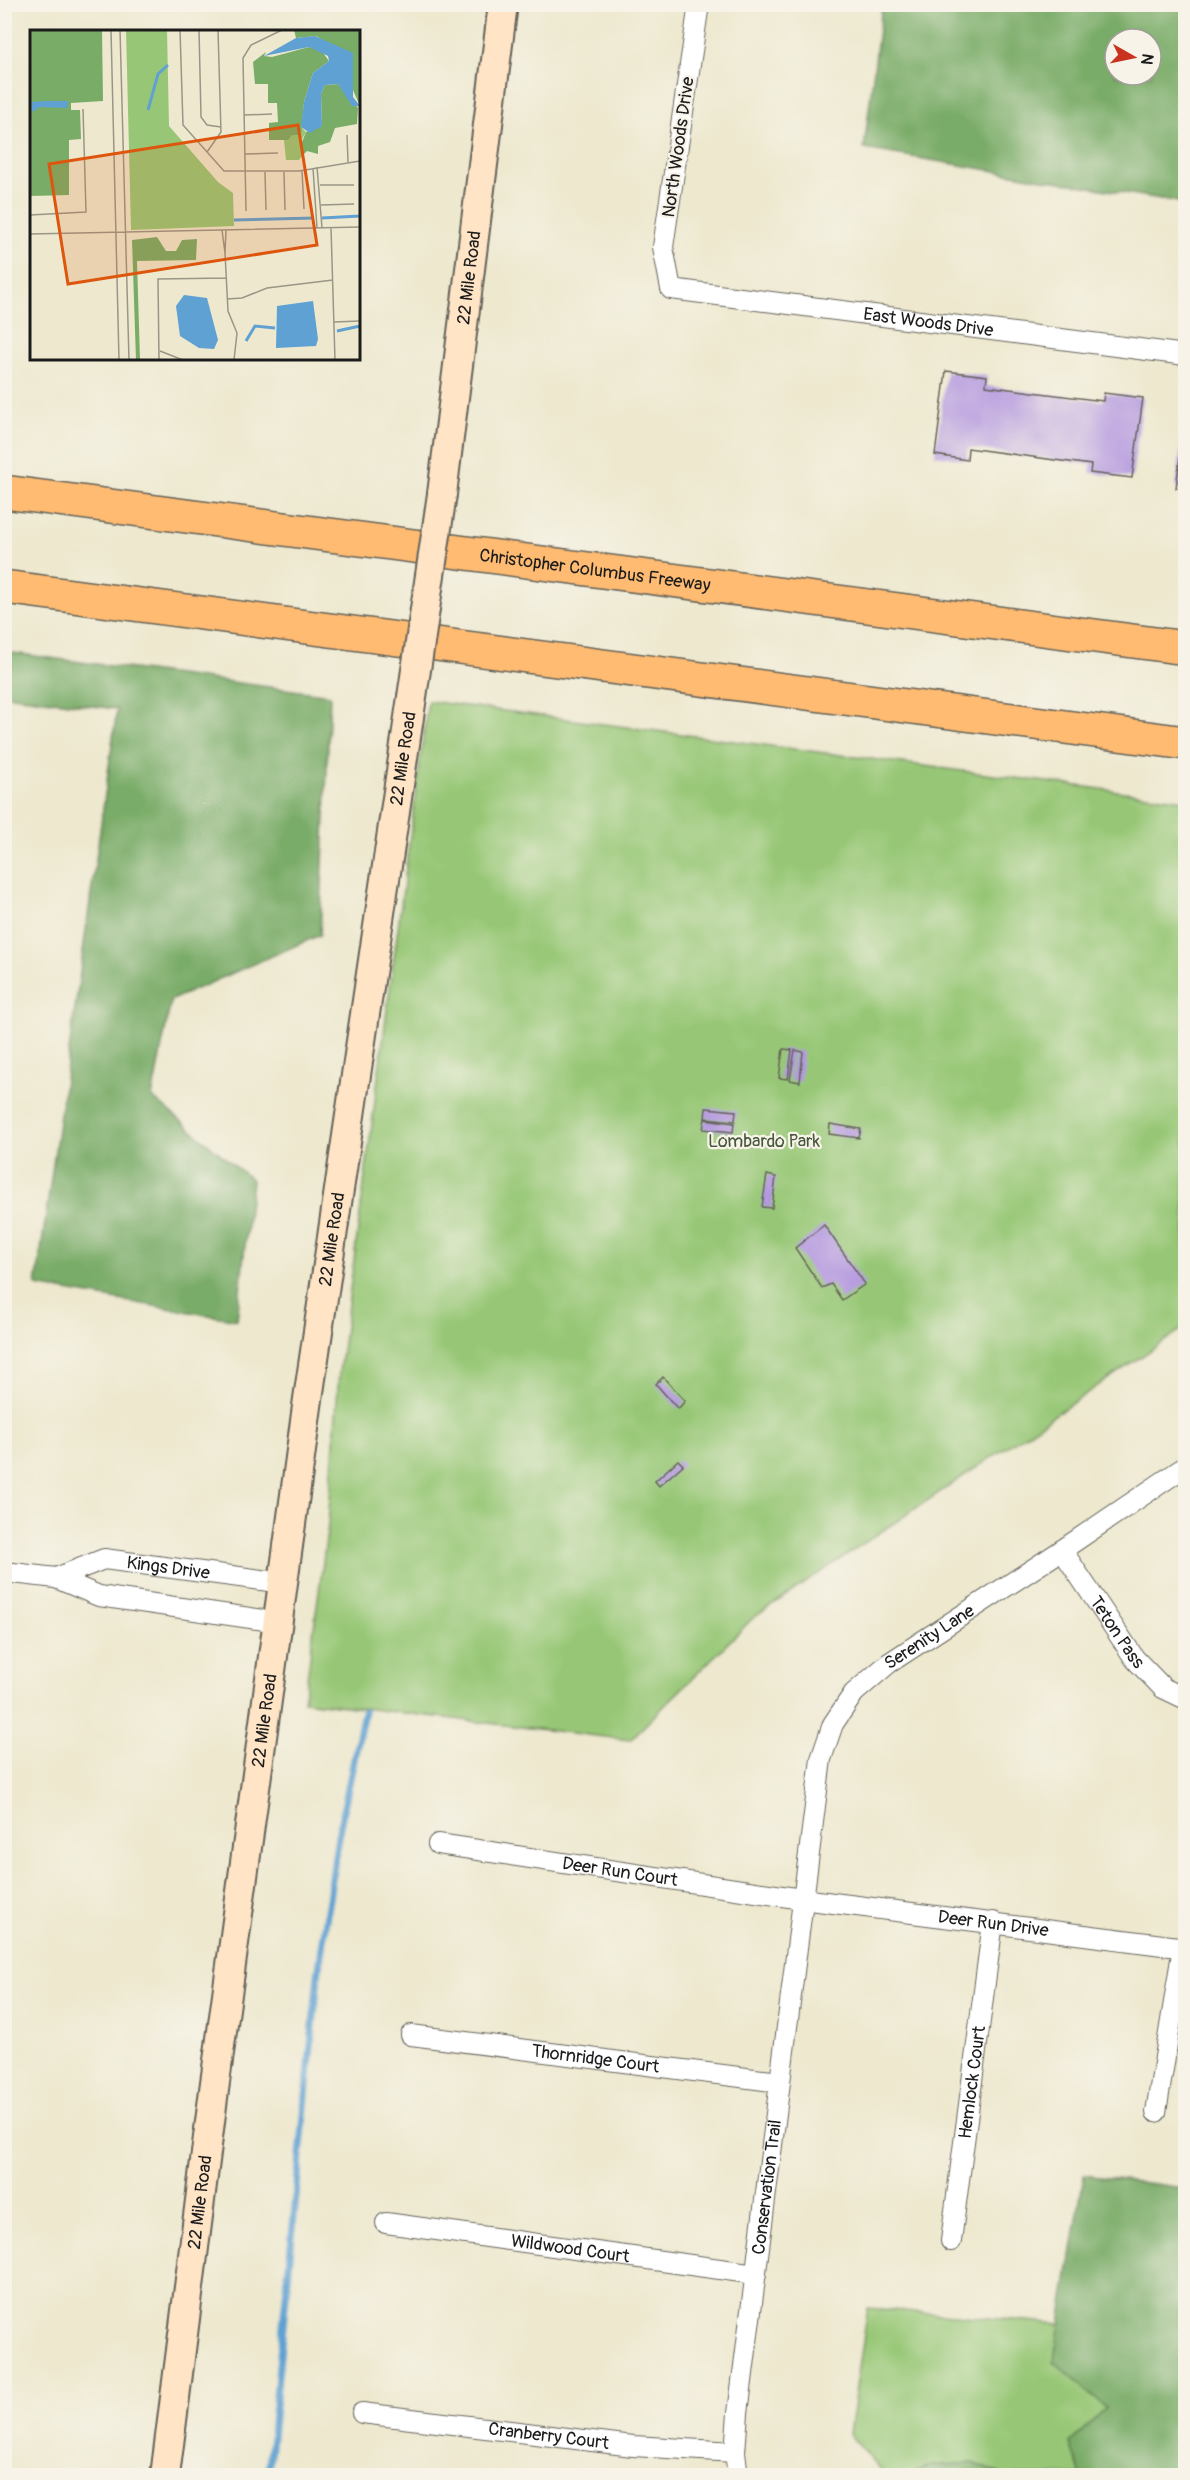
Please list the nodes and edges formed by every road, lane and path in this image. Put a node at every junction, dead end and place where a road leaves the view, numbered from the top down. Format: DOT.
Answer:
graph roads {
  1 [pos="503,4"];
  2 [pos="699,4"];
  3 [pos="671,289"];
  4 [pos="1185,355"];
  5 [pos="4,492"];
  6 [pos="4,587"];
  7 [pos="1185,648"];
  8 [pos="1185,743"];
  9 [pos="1185,1466"];
  10 [pos="1062,1550"];
  11 [pos="4,1572"];
  12 [pos="56,1578"];
  13 [pos="284,1583"];
  14 [pos="279,1622"];
  15 [pos="1185,1700"];
  16 [pos="438,1844"];
  17 [pos="802,1899"];
  18 [pos="993,1922"];
  19 [pos="1184,1947"];
  20 [pos="411,2035"];
  21 [pos="779,2082"];
  22 [pos="1156,2112"];
  23 [pos="386,2223"];
  24 [pos="951,2241"];
  25 [pos="756,2274"];
  26 [pos="362,2413"];
  27 [pos="735,2452"];
  28 [pos="165,2475"];
  29 [pos="738,2475"];
  1 -- 13 [label="street, 22 Mile Road, bridge"];
  2 -- 3 [label="street, North Woods Drive"];
  3 -- 4 [label="street, East Woods Drive"];
  5 -- 7 [label="highway, Christopher Columbus Freeway"];
  6 -- 8 [label="highway"];
  9 -- 10 [label="street, Serenity Lane"];
  10 -- 15 [label="street, Teton Pass"];
  10 -- 17 [label="street, Serenity Lane"];
  11 -- 12 [label="street, Kings Drive"];
  12 -- 13 [label="street, Kings Drive"];
  12 -- 14 [label="street, Kings Drive"];
  13 -- 14 [label="street, 22 Mile Road"];
  14 -- 28 [label="street, 22 Mile Road"];
  16 -- 17 [label="street, Deer Run Court"];
  17 -- 18 [label="street, Deer Run Drive"];
  17 -- 21 [label="street, Conservation Trail"];
  18 -- 19 [label="street, Deer Run Drive"];
  18 -- 24 [label="street, Hemlock Court"];
  19 -- 22 [label="street"];
  20 -- 21 [label="street, Thornridge Court"];
  21 -- 25 [label="street, Conservation Trail"];
  23 -- 25 [label="street, Wildwood Court"];
  25 -- 27 [label="street, Conservation Trail"];
  26 -- 27 [label="street, Cranberry Court"];
  27 -- 29 [label="street, Conservation Trail"];
}
